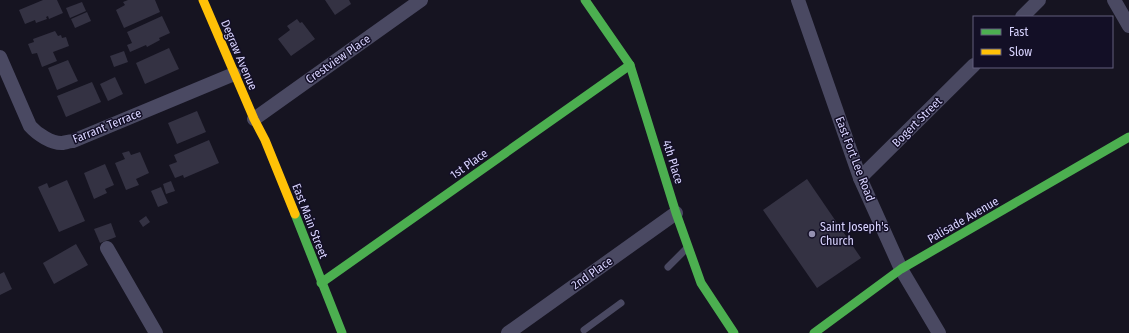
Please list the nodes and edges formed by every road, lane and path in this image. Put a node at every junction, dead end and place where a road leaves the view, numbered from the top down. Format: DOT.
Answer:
graph roads {
  1 [pos="203,0"];
  2 [pos="421,0"];
  3 [pos="585,0"];
  4 [pos="798,0"];
  5 [pos="1039,0"];
  6 [pos="1114,0"];
  7 [pos="1023,16"];
  8 [pos="1129,26"];
  9 [pos="0,57"];
  10 [pos="630,65"];
  11 [pos="973,66"];
  12 [pos="234,74"];
  13 [pos="254,119"];
  14 [pos="1129,137"];
  15 [pos="860,178"];
  16 [pos="676,213"];
  17 [pos="689,246"];
  18 [pos="107,248"];
  19 [pos="668,267"];
  20 [pos="901,269"];
  21 [pos="321,283"];
  22 [pos="621,303"];
  23 [pos="584,330"];
  24 [pos="156,333"];
  25 [pos="342,333"];
  26 [pos="508,333"];
  27 [pos="734,333"];
  28 [pos="814,333"];
  29 [pos="938,333"];
  1 -- 12 [label="street, Degraw Avenue"];
  2 -- 13 [label="street, Crestview Place"];
  3 -- 10 [label="street, 4th Place"];
  4 -- 15 [label="street, East Fort Lee Road"];
  5 -- 7 [label="street"];
  6 -- 8 [label="street"];
  9 -- 12 [label="street, Farrant Terrace"];
  10 -- 16 [label="street, 4th Place"];
  10 -- 21 [label="street, 1st Place"];
  11 -- 15 [label="street, Bogert Street"];
  12 -- 13 [label="street, Degraw Avenue"];
  13 -- 21 [label="street, East Main Street"];
  14 -- 20 [label="street, Palisade Avenue"];
  15 -- 20 [label="street, East Fort Lee Road"];
  16 -- 17 [label="street, 4th Place"];
  16 -- 26 [label="street, 2nd Place"];
  17 -- 19 [label="lane"];
  17 -- 27 [label="street, 4th Place"];
  18 -- 24 [label="street"];
  20 -- 28 [label="street, Palisade Avenue"];
  20 -- 29 [label="street, East Fort Lee Road"];
  21 -- 25 [label="street, East Main Street"];
  22 -- 23 [label="lane"];
}
